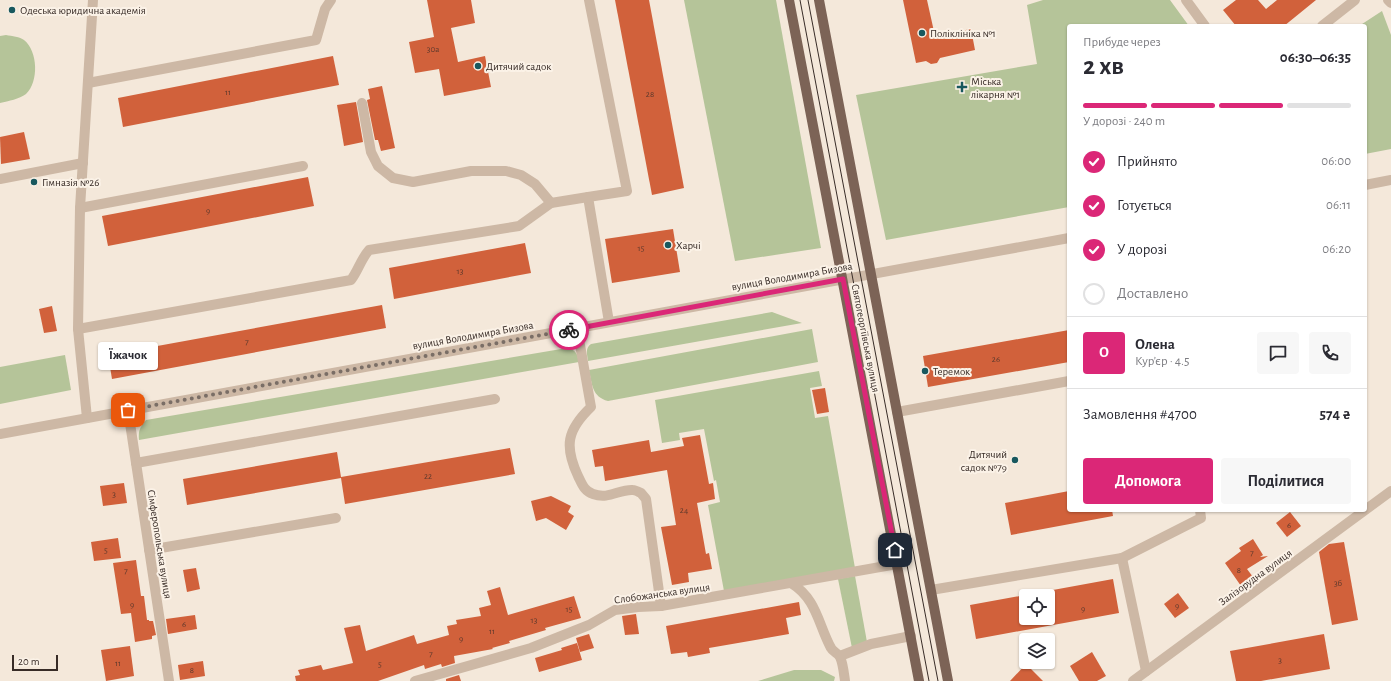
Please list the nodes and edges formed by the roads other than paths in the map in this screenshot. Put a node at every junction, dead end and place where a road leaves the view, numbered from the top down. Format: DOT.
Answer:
graph roads {
  1 [pos="93,0"];
  2 [pos="331,0"];
  3 [pos="589,0"];
  4 [pos="789,0"];
  5 [pos="819,0"];
  6 [pos="1186,0"];
  7 [pos="1354,0"];
  8 [pos="1388,0"];
  9 [pos="1391,3"];
  10 [pos="1204,24"];
  11 [pos="1324,24"];
  12 [pos="88,83"];
  13 [pos="362,103"];
  14 [pos="83,163"];
  15 [pos="303,166"];
  16 [pos="0,179"];
  17 [pos="1391,180"];
  18 [pos="1367,185"];
  19 [pos="588,197"];
  20 [pos="551,203"];
  21 [pos="80,208"];
  22 [pos="1067,238"];
  23 [pos="871,274"];
  24 [pos="843,279"];
  25 [pos="609,322"];
  26 [pos="577,328"];
  27 [pos="78,330"];
  28 [pos="1067,381"];
  29 [pos="495,399"];
  30 [pos="128,410"];
  31 [pos="897,412"];
  32 [pos="86,418"];
  33 [pos="0,434"];
  34 [pos="136,463"];
  35 [pos="1391,491"];
  36 [pos="1367,509"];
  37 [pos="1200,512"];
  38 [pos="1362,512"];
  39 [pos="336,518"];
  40 [pos="149,550"];
  41 [pos="1122,558"];
  42 [pos="897,564"];
  43 [pos="791,584"];
  44 [pos="931,590"];
  45 [pos="661,606"];
  46 [pos="911,636"];
  47 [pos="840,656"];
  48 [pos="1146,671"];
  49 [pos="169,681"];
  50 [pos="415,681"];
  51 [pos="845,681"];
  52 [pos="919,681"];
  53 [pos="948,681"];
  54 [pos="1133,681"];
  1 -- 12 [label="street"];
  2 -- 12 [label="street"];
  3 -- 19 [label="street"];
  4 -- 24 [label="main road, Святогеоргіївська вулиця"];
  5 -- 23 [label="main road, Святогеоргіївська вулиця"];
  6 -- 10 [label="street"];
  7 -- 11 [label="street"];
  8 -- 9 [label="street"];
  12 -- 14 [label="street"];
  13 -- 20 [label="street"];
  14 -- 16 [label="street"];
  14 -- 21 [label="street"];
  15 -- 21 [label="street"];
  17 -- 18 [label="street"];
  19 -- 20 [label="street"];
  19 -- 25 [label="street"];
  20 -- 27 [label="street"];
  21 -- 27 [label="street"];
  22 -- 23 [label="street, вулиця Володимира Бизова"];
  23 -- 24 [label="street, вулиця Володимира Бизова"];
  23 -- 31 [label="main road, Святогеоргіївська вулиця"];
  24 -- 25 [label="street, вулиця Володимира Бизова"];
  24 -- 42 [label="main road, Святогеоргіївська вулиця"];
  25 -- 26 [label="street, вулиця Володимира Бизова"];
  26 -- 30 [label="street, вулиця Володимира Бизова"];
  26 -- 45 [label="street"];
  27 -- 32 [label="street"];
  28 -- 31 [label="street"];
  29 -- 34 [label="street"];
  30 -- 32 [label="street, вулиця Володимира Бизова"];
  30 -- 34 [label="street, Сімферопольська вулиця"];
  31 -- 44 [label="main road, Святогеоргіївська вулиця"];
  32 -- 33 [label="street, вулиця Володимира Бизова"];
  34 -- 40 [label="street, Сімферопольська вулиця"];
  35 -- 36 [label="street, Залізорудна вулиця"];
  37 -- 41 [label="street"];
  38 -- 48 [label="street, Залізорудна вулиця"];
  39 -- 40 [label="street"];
  40 -- 49 [label="street, Сімферопольська вулиця"];
  41 -- 44 [label="street"];
  41 -- 48 [label="street"];
  42 -- 43 [label="street, Слобожанська вулиця"];
  42 -- 46 [label="main road, Святогеоргіївська вулиця"];
  43 -- 45 [label="street, Слобожанська вулиця"];
  43 -- 47 [label="street"];
  44 -- 53 [label="main road, Святогеоргіївська вулиця"];
  45 -- 50 [label="street, Слобожанська вулиця"];
  46 -- 47 [label="street"];
  46 -- 52 [label="main road, Святогеоргіївська вулиця"];
  47 -- 51 [label="street"];
  48 -- 54 [label="street, Залізорудна вулиця"];
}
